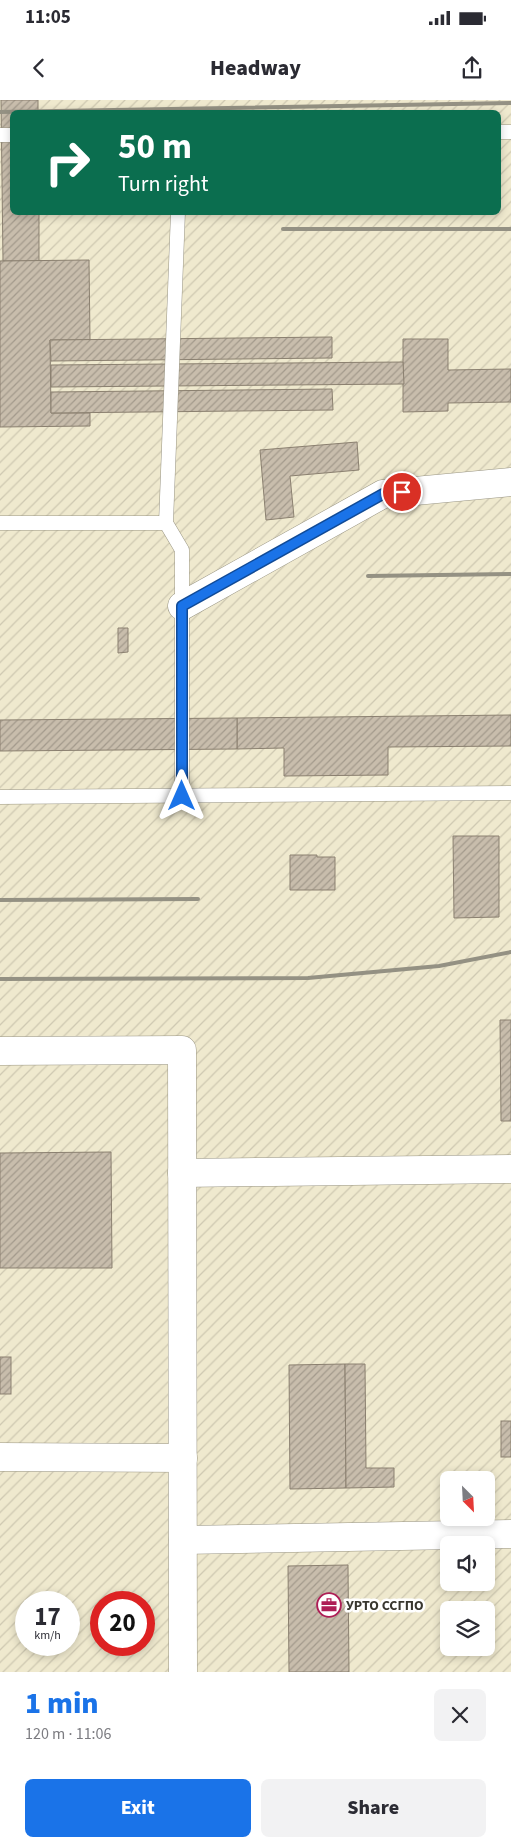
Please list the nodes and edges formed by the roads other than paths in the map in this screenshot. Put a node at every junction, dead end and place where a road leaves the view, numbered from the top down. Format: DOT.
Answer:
graph roads {
  1 [pos="178,215"];
  2 [pos="511,482"];
  3 [pos="0,523"];
  4 [pos="166,523"];
  5 [pos="182,606"];
  6 [pos="511,793"];
  7 [pos="182,796"];
  8 [pos="0,797"];
  9 [pos="0,1051"];
  10 [pos="511,1169"];
  11 [pos="182,1173"];
  12 [pos="0,1457"];
  13 [pos="183,1458"];
  14 [pos="511,1534"];
  15 [pos="183,1540"];
  16 [pos="184,1672"];
  1 -- 4 [label="lane"];
  2 -- 5 [label="street"];
  3 -- 4 [label="lane"];
  4 -- 5 [label="lane"];
  5 -- 7 [label="lane"];
  6 -- 7 [label="lane"];
  7 -- 8 [label="lane"];
  9 -- 11 [label="street"];
  10 -- 11 [label="street"];
  11 -- 13 [label="street"];
  12 -- 13 [label="street"];
  13 -- 15 [label="street"];
  14 -- 15 [label="street"];
  15 -- 16 [label="street"];
}
